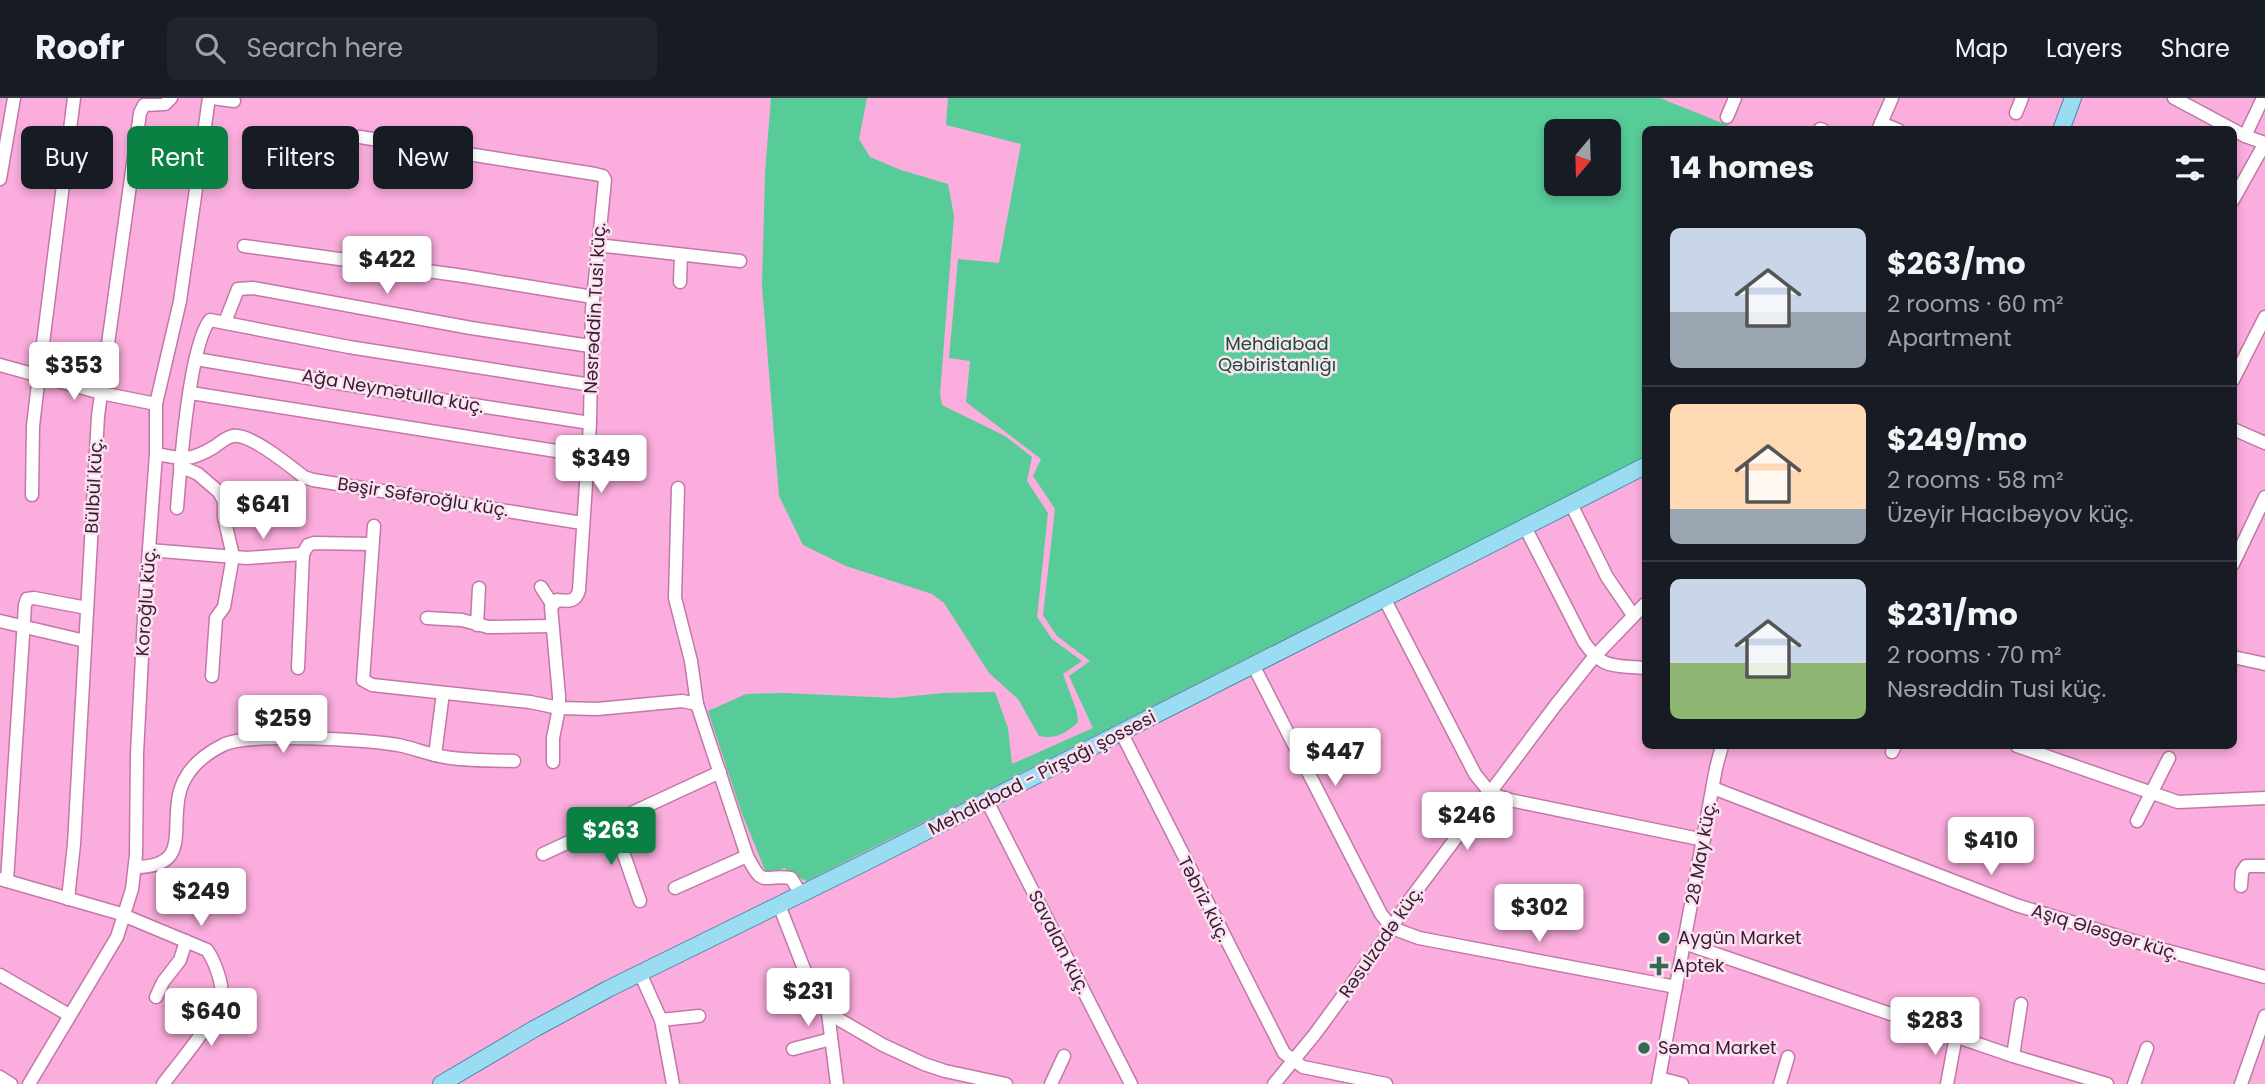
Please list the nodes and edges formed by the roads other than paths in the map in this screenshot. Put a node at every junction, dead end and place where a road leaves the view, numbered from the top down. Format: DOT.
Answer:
graph roads {
  1 [pos="13,98"];
  2 [pos="74,98"];
  3 [pos="171,98"];
  4 [pos="211,98"];
  5 [pos="1735,98"];
  6 [pos="1892,98"];
  7 [pos="2022,98"];
  8 [pos="2073,98"];
  9 [pos="2174,98"];
  10 [pos="2263,98"];
  11 [pos="234,101"];
  12 [pos="2016,113"];
  13 [pos="1727,117"];
  14 [pos="1880,126"];
  15 [pos="2062,126"];
  16 [pos="2226,126"];
  17 [pos="2237,132"];
  18 [pos="360,136"];
  19 [pos="2245,136"];
  20 [pos="2265,143"];
  21 [pos="0,179"];
  22 [pos="2237,193"];
  23 [pos="597,245"];
  24 [pos="244,246"];
  25 [pos="681,255"];
  26 [pos="740,261"];
  27 [pos="680,282"];
  28 [pos="593,297"];
  29 [pos="2265,317"];
  30 [pos="225,322"];
  31 [pos="590,346"];
  32 [pos="196,359"];
  33 [pos="0,365"];
  34 [pos="2237,372"];
  35 [pos="39,375"];
  36 [pos="591,385"];
  37 [pos="101,393"];
  38 [pos="191,393"];
  39 [pos="156,404"];
  40 [pos="590,423"];
  41 [pos="2237,431"];
  42 [pos="2265,443"];
  43 [pos="156,454"];
  44 [pos="588,456"];
  45 [pos="180,462"];
  46 [pos="1642,468"];
  47 [pos="678,488"];
  48 [pos="32,495"];
  49 [pos="2265,498"];
  50 [pos="1571,504"];
  51 [pos="177,508"];
  52 [pos="582,523"];
  53 [pos="374,526"];
  54 [pos="1525,527"];
  55 [pos="2239,536"];
  56 [pos="371,544"];
  57 [pos="149,550"];
  58 [pos="303,554"];
  59 [pos="233,556"];
  60 [pos="541,587"];
  61 [pos="479,588"];
  62 [pos="1384,598"];
  63 [pos="552,604"];
  64 [pos="1642,607"];
  65 [pos="87,608"];
  66 [pos="1633,615"];
  67 [pos="427,618"];
  68 [pos="0,621"];
  69 [pos="477,625"];
  70 [pos="551,626"];
  71 [pos="23,627"];
  72 [pos="85,641"];
  73 [pos="1594,657"];
  74 [pos="2237,658"];
  75 [pos="2265,664"];
  76 [pos="1252,665"];
  77 [pos="298,668"];
  78 [pos="1642,668"];
  79 [pos="212,676"];
  80 [pos="443,693"];
  81 [pos="697,704"];
  82 [pos="559,708"];
  83 [pos="1121,733"];
  84 [pos="1721,749"];
  85 [pos="2025,749"];
  86 [pos="435,755"];
  87 [pos="2169,758"];
  88 [pos="514,761"];
  89 [pos="553,762"];
  90 [pos="720,772"];
  91 [pos="1713,788"];
  92 [pos="1491,794"];
  93 [pos="2151,794"];
  94 [pos="2265,799"];
  95 [pos="987,800"];
  96 [pos="2137,821"];
  97 [pos="613,822"];
  98 [pos="1704,840"];
  99 [pos="543,854"];
  100 [pos="747,856"];
  101 [pos="2265,866"];
  102 [pos="135,867"];
  103 [pos="4,880"];
  104 [pos="2241,886"];
  105 [pos="675,888"];
  106 [pos="802,894"];
  107 [pos="68,899"];
  108 [pos="640,901"];
  109 [pos="779,905"];
  110 [pos="124,916"];
  111 [pos="1392,928"];
  112 [pos="186,941"];
  113 [pos="1684,943"];
  114 [pos="640,973"];
  115 [pos="0,975"];
  116 [pos="2265,977"];
  117 [pos="1676,987"];
  118 [pos="156,997"];
  119 [pos="2021,1004"];
  120 [pos="828,1013"];
  121 [pos="69,1015"];
  122 [pos="699,1016"];
  123 [pos="2265,1016"];
  124 [pos="661,1020"];
  125 [pos="1956,1036"];
  126 [pos="831,1039"];
  127 [pos="2147,1048"];
  128 [pos="793,1049"];
  129 [pos="1064,1056"];
  130 [pos="2013,1056"];
  131 [pos="1787,1057"];
  132 [pos="1292,1062"];
  133 [pos="0,1077"];
  134 [pos="1659,1081"];
  135 [pos="11,1084"];
  136 [pos="29,1084"];
  137 [pos="163,1084"];
  138 [pos="441,1084"];
  139 [pos="673,1084"];
  140 [pos="837,1084"];
  141 [pos="1006,1084"];
  142 [pos="1051,1084"];
  143 [pos="1131,1084"];
  144 [pos="1274,1084"];
  145 [pos="1386,1084"];
  146 [pos="1682,1084"];
  147 [pos="1780,1084"];
  148 [pos="1947,1084"];
  149 [pos="2106,1084"];
  150 [pos="2134,1084"];
  151 [pos="2241,1084"];
  1 -- 21 [label="street"];
  2 -- 35 [label="street"];
  3 -- 37 [label="street, Bülbül küç."];
  4 -- 11 [label="street"];
  4 -- 39 [label="street, Koroğlu küç."];
  5 -- 13 [label="street"];
  6 -- 14 [label="street"];
  7 -- 12 [label="street"];
  8 -- 15 [label="main road"];
  9 -- 16 [label="street"];
  10 -- 19 [label="street"];
  17 -- 19 [label="street"];
  18 -- 23 [label="street, Nəsrəddin Tusi küç."];
  19 -- 20 [label="street"];
  20 -- 22 [label="street"];
  23 -- 25 [label="street"];
  23 -- 28 [label="street, Nəsrəddin Tusi küç."];
  24 -- 28 [label="street"];
  25 -- 26 [label="street"];
  25 -- 27 [label="street"];
  28 -- 31 [label="street, Nəsrəddin Tusi küç."];
  29 -- 34 [label="street"];
  30 -- 31 [label="street"];
  30 -- 32 [label="street"];
  30 -- 36 [label="street"];
  31 -- 36 [label="street, Nəsrəddin Tusi küç."];
  32 -- 38 [label="street"];
  32 -- 40 [label="street, Ağa Neymətulla küç."];
  33 -- 35 [label="street"];
  35 -- 37 [label="street"];
  35 -- 48 [label="street"];
  36 -- 40 [label="street, Nəsrəddin Tusi küç."];
  37 -- 39 [label="street"];
  37 -- 65 [label="street, Bülbül küç."];
  38 -- 44 [label="street"];
  38 -- 45 [label="street"];
  39 -- 43 [label="street, Koroğlu küç."];
  40 -- 44 [label="street, Nəsrəddin Tusi küç."];
  41 -- 42 [label="street"];
  43 -- 45 [label="street, Bəşir Səfəroğlu küç."];
  43 -- 57 [label="street, Koroğlu küç."];
  44 -- 52 [label="street, Nəsrəddin Tusi küç."];
  45 -- 51 [label="street"];
  45 -- 52 [label="street, Bəşir Səfəroğlu küç."];
  45 -- 59 [label="street"];
  46 -- 50 [label="main road, Mehdiabad - Pirşağı şossesi"];
  47 -- 81 [label="street"];
  49 -- 55 [label="street"];
  50 -- 54 [label="main road, Mehdiabad - Pirşağı şossesi"];
  50 -- 66 [label="street"];
  52 -- 63 [label="street, Nəsrəddin Tusi küç."];
  53 -- 56 [label="street"];
  54 -- 62 [label="main road, Mehdiabad - Pirşağı şossesi"];
  54 -- 73 [label="street"];
  56 -- 58 [label="street"];
  56 -- 80 [label="street"];
  57 -- 59 [label="street"];
  57 -- 102 [label="street, Koroğlu küç."];
  58 -- 59 [label="street"];
  58 -- 77 [label="street"];
  59 -- 79 [label="street"];
  60 -- 63 [label="street"];
  61 -- 69 [label="street"];
  62 -- 76 [label="main road, Mehdiabad - Pirşağı şossesi"];
  62 -- 92 [label="street"];
  63 -- 70 [label="street"];
  64 -- 66 [label="street, Rəsulzadə küç."];
  65 -- 71 [label="street"];
  65 -- 72 [label="street, Bülbül küç."];
  66 -- 73 [label="street, Rəsulzadə küç."];
  67 -- 69 [label="street"];
  68 -- 71 [label="street"];
  69 -- 70 [label="street"];
  70 -- 82 [label="street"];
  71 -- 72 [label="street"];
  71 -- 103 [label="street"];
  72 -- 107 [label="street, Bülbül küç."];
  73 -- 78 [label="street"];
  73 -- 92 [label="street, Rəsulzadə küç."];
  74 -- 75 [label="street"];
  76 -- 83 [label="main road, Mehdiabad - Pirşağı şossesi"];
  76 -- 111 [label="street"];
  80 -- 82 [label="street"];
  80 -- 86 [label="street"];
  81 -- 82 [label="street"];
  81 -- 90 [label="street"];
  82 -- 89 [label="street"];
  83 -- 95 [label="main road, Mehdiabad - Pirşağı şossesi"];
  83 -- 132 [label="street, Təbriz küç."];
  84 -- 91 [label="street, 28 May küç."];
  85 -- 93 [label="street"];
  86 -- 88 [label="street"];
  86 -- 102 [label="street"];
  87 -- 93 [label="street"];
  90 -- 97 [label="street"];
  90 -- 100 [label="street"];
  91 -- 98 [label="street, 28 May küç."];
  91 -- 116 [label="street, Aşıq Ələsgər küç."];
  92 -- 98 [label="street"];
  92 -- 111 [label="street, Rəsulzadə küç."];
  93 -- 94 [label="street"];
  93 -- 96 [label="street"];
  95 -- 106 [label="main road, Mehdiabad - Pirşağı şossesi"];
  95 -- 143 [label="street, Savalan küç."];
  97 -- 99 [label="street"];
  97 -- 108 [label="street"];
  98 -- 113 [label="street, 28 May küç."];
  100 -- 105 [label="street"];
  100 -- 106 [label="street"];
  101 -- 104 [label="street"];
  102 -- 110 [label="street, Koroğlu küç."];
  103 -- 107 [label="street"];
  106 -- 109 [label="main road, Mehdiabad - Pirşağı şossesi"];
  107 -- 110 [label="street"];
  109 -- 114 [label="main road, Mehdiabad - Pirşağı şossesi"];
  109 -- 120 [label="street"];
  110 -- 112 [label="street"];
  110 -- 121 [label="street, Koroğlu küç."];
  111 -- 117 [label="street"];
  111 -- 132 [label="street, Rəsulzadə küç."];
  112 -- 118 [label="street"];
  112 -- 137 [label="street"];
  113 -- 117 [label="street, 28 May küç."];
  113 -- 125 [label="street"];
  114 -- 124 [label="street"];
  114 -- 138 [label="main road, Mehdiabad - Pirşağı şossesi"];
  115 -- 121 [label="street"];
  117 -- 134 [label="street, 28 May küç."];
  119 -- 130 [label="street"];
  120 -- 126 [label="street"];
  120 -- 141 [label="street"];
  121 -- 136 [label="street, Koroğlu küç."];
  122 -- 124 [label="street"];
  123 -- 151 [label="street"];
  124 -- 139 [label="street"];
  125 -- 130 [label="street"];
  125 -- 148 [label="street"];
  126 -- 128 [label="street"];
  126 -- 140 [label="street"];
  127 -- 150 [label="street"];
  129 -- 142 [label="street"];
  130 -- 149 [label="street"];
  131 -- 147 [label="street"];
  132 -- 144 [label="street, Rəsulzadə küç."];
  132 -- 145 [label="street"];
  133 -- 135 [label="street"];
  134 -- 146 [label="street"];
}
